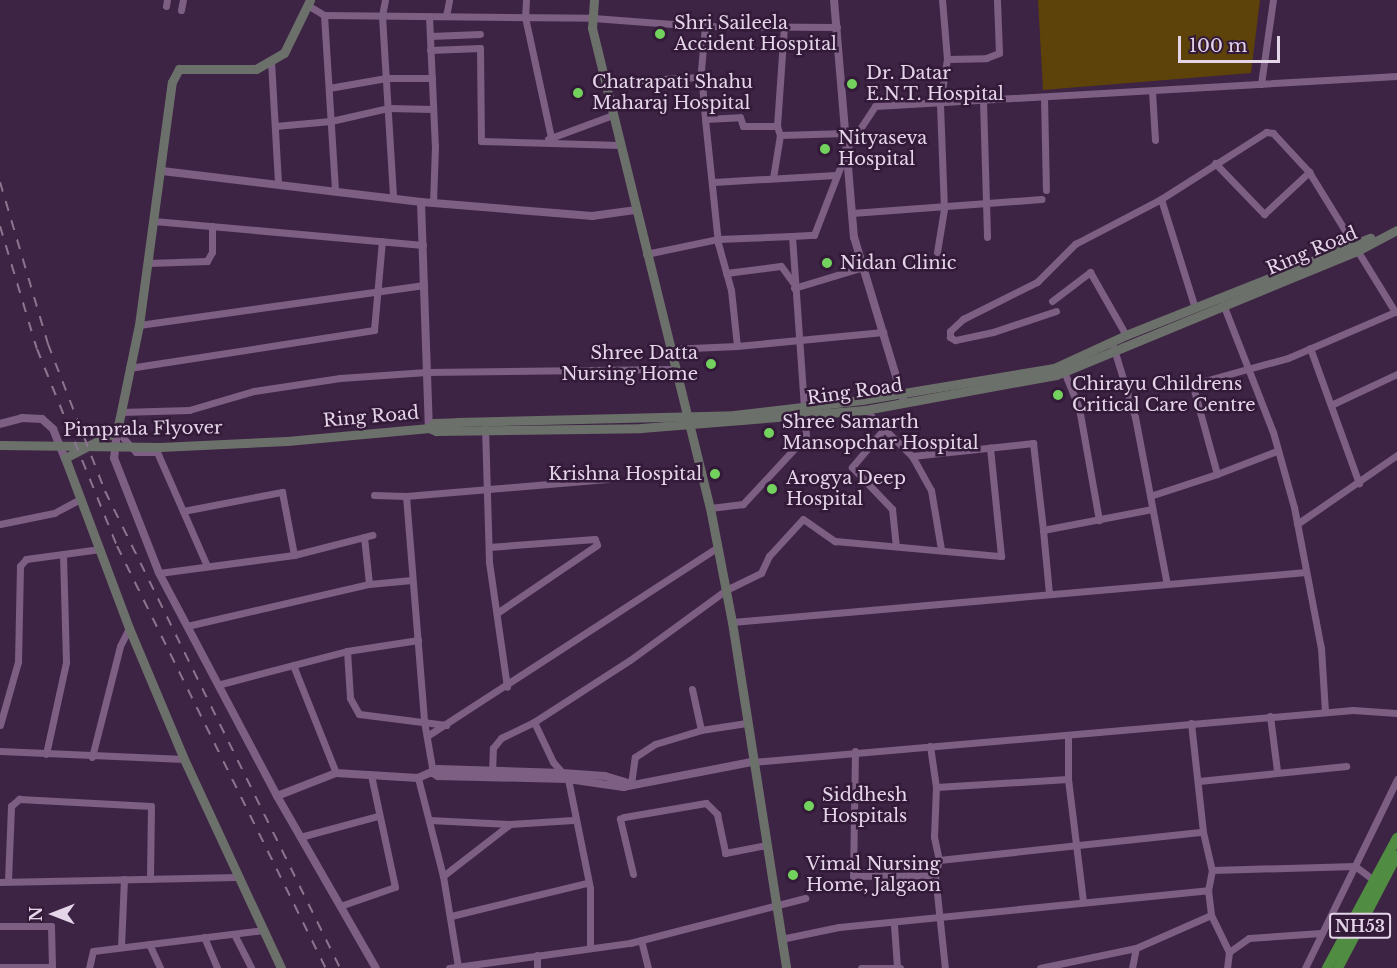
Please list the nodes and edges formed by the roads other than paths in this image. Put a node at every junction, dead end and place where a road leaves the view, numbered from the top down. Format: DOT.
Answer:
graph roads {
  1 [pos="183,0"];
  2 [pos="385,0"];
  3 [pos="449,0"];
  4 [pos="526,0"];
  5 [pos="594,0"];
  6 [pos="834,0"];
  7 [pos="942,0"];
  8 [pos="997,0"];
  9 [pos="1273,0"];
  10 [pos="310,3"];
  11 [pos="181,10"];
  12 [pos="324,15"];
  13 [pos="382,16"];
  14 [pos="429,16"];
  15 [pos="446,16"];
  16 [pos="525,17"];
  17 [pos="593,18"];
  18 [pos="705,26"];
  19 [pos="784,27"];
  20 [pos="837,27"];
  21 [pos="480,34"];
  22 [pos="430,36"];
  23 [pos="430,50"];
  24 [pos="947,59"];
  25 [pos="271,60"];
  26 [pos="1397,76"];
  27 [pos="701,77"];
  28 [pos="386,78"];
  29 [pos="432,78"];
  30 [pos="605,82"];
  31 [pos="1261,84"];
  32 [pos="329,88"];
  33 [pos="1152,91"];
  34 [pos="1044,97"];
  35 [pos="983,101"];
  36 [pos="940,103"];
  37 [pos="388,108"];
  38 [pos="433,109"];
  39 [pos="613,115"];
  40 [pos="705,119"];
  41 [pos="331,121"];
  42 [pos="275,126"];
  43 [pos="777,126"];
  44 [pos="846,133"];
  45 [pos="780,135"];
  46 [pos="551,137"];
  47 [pos="1155,140"];
  48 [pos="541,145"];
  49 [pos="620,145"];
  50 [pos="848,147"];
  51 [pos="1215,163"];
  52 [pos="162,171"];
  53 [pos="1309,172"];
  54 [pos="836,175"];
  55 [pos="773,178"];
  56 [pos="713,182"];
  57 [pos="278,183"];
  58 [pos="1046,190"];
  59 [pos="335,191"];
  60 [pos="393,198"];
  61 [pos="1041,199"];
  62 [pos="1161,199"];
  63 [pos="421,202"];
  64 [pos="433,203"];
  65 [pos="984,204"];
  66 [pos="944,209"];
  67 [pos="635,210"];
  68 [pos="852,213"];
  69 [pos="154,221"];
  70 [pos="1397,223"];
  71 [pos="212,226"];
  72 [pos="1397,230"];
  73 [pos="792,236"];
  74 [pos="987,237"];
  75 [pos="718,239"];
  76 [pos="382,241"];
  77 [pos="423,245"];
  78 [pos="1357,247"];
  79 [pos="938,252"];
  80 [pos="646,254"];
  81 [pos="148,263"];
  82 [pos="863,267"];
  83 [pos="726,273"];
  84 [pos="424,285"];
  85 [pos="794,286"];
  86 [pos="378,292"];
  87 [pos="1052,300"];
  88 [pos="1222,302"];
  89 [pos="1195,308"];
  90 [pos="1056,311"];
  91 [pos="1396,312"];
  92 [pos="140,325"];
  93 [pos="883,332"];
  94 [pos="1126,335"];
  95 [pos="800,342"];
  96 [pos="737,346"];
  97 [pos="1113,346"];
  98 [pos="669,348"];
  99 [pos="1310,348"];
  100 [pos="129,369"];
  101 [pos="674,369"];
  102 [pos="1063,369"];
  103 [pos="1249,370"];
  104 [pos="427,372"];
  105 [pos="1397,374"];
  106 [pos="903,398"];
  107 [pos="1333,404"];
  108 [pos="863,405"];
  109 [pos="806,411"];
  110 [pos="121,412"];
  111 [pos="687,422"];
  112 [pos="0,424"];
  113 [pos="484,426"];
  114 [pos="429,428"];
  115 [pos="884,429"];
  116 [pos="117,431"];
  117 [pos="286,441"];
  118 [pos="0,445"];
  119 [pos="990,448"];
  120 [pos="1277,450"];
  121 [pos="1397,455"];
  122 [pos="912,456"];
  123 [pos="65,458"];
  124 [pos="1217,474"];
  125 [pos="607,479"];
  126 [pos="1359,483"];
  127 [pos="487,489"];
  128 [pos="374,495"];
  129 [pos="406,496"];
  130 [pos="1150,496"];
  131 [pos="81,499"];
  132 [pos="710,508"];
  133 [pos="1152,509"];
  134 [pos="183,511"];
  135 [pos="1099,520"];
  136 [pos="0,524"];
  137 [pos="1297,524"];
  138 [pos="1043,530"];
  139 [pos="896,545"];
  140 [pos="489,547"];
  141 [pos="718,547"];
  142 [pos="99,549"];
  143 [pos="941,549"];
  144 [pos="63,554"];
  145 [pos="294,555"];
  146 [pos="207,566"];
  147 [pos="1306,572"];
  148 [pos="159,573"];
  149 [pos="412,580"];
  150 [pos="369,584"];
  151 [pos="1167,584"];
  152 [pos="726,590"];
  153 [pos="1049,594"];
  154 [pos="497,613"];
  155 [pos="732,622"];
  156 [pos="187,626"];
  157 [pos="129,628"];
  158 [pos="418,640"];
  159 [pos="347,651"];
  160 [pos="293,665"];
  161 [pos="220,684"];
  162 [pos="507,687"];
  163 [pos="692,689"];
  164 [pos="1325,712"];
  165 [pos="1397,713"];
  166 [pos="1270,716"];
  167 [pos="424,721"];
  168 [pos="534,722"];
  169 [pos="746,723"];
  170 [pos="1191,723"];
  171 [pos="0,725"];
  172 [pos="446,725"];
  173 [pos="701,730"];
  174 [pos="1068,735"];
  175 [pos="427,736"];
  176 [pos="930,746"];
  177 [pos="0,751"];
  178 [pos="855,751"];
  179 [pos="46,754"];
  180 [pos="92,757"];
  181 [pos="184,759"];
  182 [pos="752,762"];
  183 [pos="1346,766"];
  184 [pos="1277,771"];
  185 [pos="433,772"];
  186 [pos="336,774"];
  187 [pos="371,775"];
  188 [pos="493,775"];
  189 [pos="565,776"];
  190 [pos="418,778"];
  191 [pos="1068,779"];
  192 [pos="1397,779"];
  193 [pos="1199,781"];
  194 [pos="631,784"];
  195 [pos="936,787"];
  196 [pos="277,796"];
  197 [pos="378,816"];
  198 [pos="429,820"];
  199 [pos="573,820"];
  200 [pos="510,824"];
  201 [pos="1203,832"];
  202 [pos="300,837"];
  203 [pos="1397,838"];
  204 [pos="766,845"];
  205 [pos="1076,845"];
  206 [pos="1397,855"];
  207 [pos="939,860"];
  208 [pos="1355,866"];
  209 [pos="1212,870"];
  210 [pos="633,874"];
  211 [pos="935,874"];
  212 [pos="443,876"];
  213 [pos="237,877"];
  214 [pos="1378,878"];
  215 [pos="124,879"];
  216 [pos="150,879"];
  217 [pos="4,882"];
  218 [pos="586,883"];
  219 [pos="1208,890"];
  220 [pos="804,898"];
  221 [pos="1083,902"];
  222 [pos="340,906"];
  223 [pos="776,906"];
  224 [pos="1211,915"];
  225 [pos="452,916"];
  226 [pos="942,919"];
  227 [pos="894,925"];
  228 [pos="0,926"];
  229 [pos="262,930"];
  230 [pos="1321,933"];
  231 [pos="234,934"];
  232 [pos="204,937"];
  233 [pos="781,939"];
  234 [pos="641,940"];
  235 [pos="149,944"];
  236 [pos="121,947"];
  237 [pos="590,948"];
  238 [pos="1136,948"];
  239 [pos="1229,952"];
  240 [pos="537,955"];
  241 [pos="1082,964"];
  242 [pos="0,967"];
  243 [pos="52,967"];
  244 [pos="458,967"];
  245 [pos="899,967"];
  246 [pos="12,968"];
  247 [pos="89,968"];
  248 [pos="160,968"];
  249 [pos="217,968"];
  250 [pos="251,968"];
  251 [pos="281,968"];
  252 [pos="376,968"];
  253 [pos="449,968"];
  254 [pos="537,968"];
  255 [pos="648,968"];
  256 [pos="786,968"];
  257 [pos="861,968"];
  258 [pos="945,968"];
  259 [pos="1040,968"];
  260 [pos="1132,968"];
  261 [pos="1227,968"];
  262 [pos="1305,968"];
  263 [pos="1327,968"];
  264 [pos="1338,968"];
  1 -- 11 [label="street"];
  2 -- 13 [label="street"];
  3 -- 15 [label="street"];
  4 -- 16 [label="street"];
  5 -- 17 [label="main road"];
  6 -- 20 [label="street"];
  7 -- 24 [label="street"];
  8 -- 24 [label="street"];
  9 -- 31 [label="street"];
  10 -- 12 [label="street"];
  10 -- 25 [label="main road"];
  12 -- 13 [label="street"];
  12 -- 32 [label="street"];
  13 -- 14 [label="street"];
  13 -- 28 [label="street"];
  14 -- 15 [label="street"];
  14 -- 22 [label="street"];
  15 -- 16 [label="street"];
  16 -- 17 [label="street"];
  16 -- 46 [label="street"];
  17 -- 18 [label="street"];
  17 -- 30 [label="main road"];
  18 -- 19 [label="street"];
  18 -- 27 [label="street"];
  19 -- 20 [label="street"];
  19 -- 43 [label="street"];
  20 -- 44 [label="street"];
  21 -- 22 [label="street"];
  22 -- 23 [label="street"];
  23 -- 29 [label="street"];
  23 -- 48 [label="street"];
  24 -- 36 [label="street"];
  25 -- 42 [label="street"];
  25 -- 52 [label="main road"];
  26 -- 31 [label="street"];
  27 -- 30 [label="street"];
  27 -- 40 [label="street"];
  28 -- 29 [label="street"];
  28 -- 32 [label="street"];
  28 -- 37 [label="street"];
  29 -- 38 [label="street"];
  30 -- 39 [label="main road"];
  31 -- 33 [label="street"];
  32 -- 41 [label="street"];
  33 -- 34 [label="street"];
  33 -- 47 [label="street"];
  34 -- 35 [label="street"];
  34 -- 58 [label="street"];
  35 -- 36 [label="street"];
  35 -- 65 [label="street"];
  36 -- 50 [label="street"];
  36 -- 66 [label="street"];
  37 -- 38 [label="street"];
  37 -- 41 [label="street"];
  37 -- 60 [label="street"];
  38 -- 64 [label="street"];
  39 -- 46 [label="street"];
  39 -- 49 [label="main road"];
  40 -- 43 [label="street"];
  40 -- 56 [label="street"];
  41 -- 42 [label="street"];
  41 -- 59 [label="street"];
  42 -- 57 [label="street"];
  43 -- 45 [label="street"];
  44 -- 45 [label="street"];
  44 -- 50 [label="street"];
  45 -- 55 [label="street"];
  46 -- 48 [label="street"];
  48 -- 49 [label="street"];
  49 -- 67 [label="main road"];
  50 -- 54 [label="street"];
  50 -- 68 [label="street"];
  51 -- 53 [label="street"];
  51 -- 53 [label="street"];
  51 -- 62 [label="street"];
  52 -- 57 [label="street"];
  52 -- 69 [label="main road"];
  53 -- 78 [label="street"];
  54 -- 55 [label="street"];
  54 -- 73 [label="street"];
  55 -- 56 [label="street"];
  56 -- 75 [label="street"];
  57 -- 59 [label="street"];
  59 -- 60 [label="street"];
  60 -- 63 [label="street"];
  61 -- 65 [label="street"];
  62 -- 89 [label="street"];
  62 -- 90 [label="street"];
  63 -- 64 [label="street"];
  63 -- 77 [label="street"];
  64 -- 67 [label="street"];
  65 -- 66 [label="street"];
  65 -- 74 [label="street"];
  66 -- 68 [label="street"];
  66 -- 79 [label="street"];
  67 -- 80 [label="main road"];
  68 -- 82 [label="street"];
  69 -- 71 [label="street"];
  69 -- 81 [label="main road"];
  70 -- 78 [label="main road"];
  71 -- 76 [label="street"];
  71 -- 81 [label="street"];
  72 -- 78 [label="main road, Ring Road"];
  73 -- 75 [label="street"];
  73 -- 85 [label="street"];
  75 -- 80 [label="street"];
  75 -- 83 [label="street"];
  76 -- 77 [label="street"];
  76 -- 86 [label="street"];
  77 -- 84 [label="street"];
  78 -- 88 [label="main road, Ring Road"];
  78 -- 91 [label="street"];
  80 -- 98 [label="main road"];
  81 -- 92 [label="main road"];
  82 -- 85 [label="street"];
  82 -- 93 [label="street"];
  83 -- 85 [label="street"];
  83 -- 96 [label="street"];
  84 -- 86 [label="street"];
  84 -- 104 [label="street"];
  85 -- 95 [label="street"];
  86 -- 92 [label="street"];
  86 -- 100 [label="street"];
  87 -- 94 [label="street"];
  88 -- 89 [label="main road"];
  88 -- 97 [label="main road, Ring Road"];
  88 -- 103 [label="street"];
  89 -- 94 [label="main road"];
  91 -- 99 [label="street"];
  92 -- 100 [label="main road"];
  93 -- 95 [label="street"];
  93 -- 106 [label="street"];
  94 -- 97 [label="main road"];
  95 -- 96 [label="street"];
  95 -- 109 [label="street"];
  96 -- 98 [label="street"];
  97 -- 102 [label="main road, Ring Road"];
  97 -- 130 [label="street"];
  98 -- 101 [label="main road"];
  99 -- 103 [label="street"];
  99 -- 107 [label="street"];
  100 -- 110 [label="main road"];
  101 -- 104 [label="street"];
  101 -- 111 [label="main road"];
  102 -- 106 [label="main road, Ring Road"];
  102 -- 135 [label="street"];
  103 -- 120 [label="street"];
  103 -- 124 [label="street"];
  104 -- 110 [label="street"];
  104 -- 114 [label="street"];
  105 -- 107 [label="street"];
  106 -- 108 [label="main road, Ring Road"];
  107 -- 126 [label="street"];
  108 -- 109 [label="main road, Ring Road"];
  108 -- 115 [label="street"];
  109 -- 111 [label="main road, Ring Road"];
  109 -- 132 [label="street"];
  110 -- 116 [label="main road"];
  111 -- 113 [label="main road, Ring Road"];
  111 -- 132 [label="main road"];
  112 -- 123 [label="street"];
  113 -- 114 [label="main road, Ring Road"];
  113 -- 127 [label="street"];
  114 -- 117 [label="main road, Ring Road"];
  115 -- 122 [label="street"];
  115 -- 139 [label="street"];
  116 -- 123 [label="main road"];
  116 -- 134 [label="street"];
  116 -- 148 [label="street"];
  117 -- 118 [label="main road, Pimprala Flyover"];
  119 -- 122 [label="street"];
  119 -- 138 [label="street"];
  119 -- 143 [label="street"];
  120 -- 124 [label="street"];
  120 -- 137 [label="street"];
  121 -- 126 [label="street"];
  122 -- 143 [label="street"];
  123 -- 131 [label="main road"];
  124 -- 130 [label="street"];
  125 -- 127 [label="street"];
  126 -- 137 [label="street"];
  127 -- 129 [label="street"];
  127 -- 140 [label="street"];
  128 -- 129 [label="street"];
  129 -- 149 [label="street"];
  130 -- 133 [label="street"];
  131 -- 136 [label="street"];
  131 -- 142 [label="main road"];
  132 -- 141 [label="main road"];
  133 -- 135 [label="street"];
  133 -- 151 [label="street"];
  134 -- 145 [label="street"];
  134 -- 146 [label="street"];
  135 -- 138 [label="street"];
  137 -- 147 [label="street"];
  138 -- 153 [label="street"];
  139 -- 143 [label="street"];
  139 -- 152 [label="street"];
  140 -- 154 [label="street"];
  140 -- 154 [label="street"];
  141 -- 152 [label="main road"];
  141 -- 162 [label="street"];
  142 -- 144 [label="street"];
  142 -- 157 [label="main road"];
  144 -- 171 [label="street"];
  144 -- 179 [label="street"];
  145 -- 146 [label="street"];
  145 -- 150 [label="street"];
  146 -- 148 [label="street"];
  147 -- 151 [label="street"];
  147 -- 164 [label="street"];
  148 -- 156 [label="street"];
  149 -- 150 [label="street"];
  149 -- 158 [label="street"];
  150 -- 156 [label="street"];
  151 -- 153 [label="street"];
  152 -- 155 [label="main road"];
  152 -- 168 [label="street"];
  153 -- 155 [label="street"];
  154 -- 162 [label="street"];
  155 -- 169 [label="main road"];
  156 -- 161 [label="street"];
  157 -- 180 [label="street"];
  157 -- 181 [label="main road"];
  158 -- 159 [label="street"];
  158 -- 167 [label="street"];
  159 -- 160 [label="street"];
  159 -- 167 [label="street"];
  160 -- 161 [label="street"];
  160 -- 186 [label="street"];
  161 -- 196 [label="street"];
  162 -- 172 [label="street"];
  163 -- 173 [label="street"];
  164 -- 165 [label="street"];
  164 -- 166 [label="street"];
  166 -- 170 [label="street"];
  166 -- 184 [label="street"];
  167 -- 172 [label="street"];
  167 -- 175 [label="street"];
  168 -- 188 [label="street"];
  168 -- 189 [label="street"];
  169 -- 173 [label="street"];
  169 -- 182 [label="main road"];
  170 -- 174 [label="street"];
  170 -- 193 [label="street"];
  172 -- 175 [label="street"];
  173 -- 194 [label="street"];
  174 -- 176 [label="street"];
  174 -- 191 [label="street"];
  175 -- 185 [label="street"];
  176 -- 178 [label="street"];
  176 -- 195 [label="street"];
  177 -- 179 [label="street"];
  178 -- 182 [label="street"];
  178 -- 211 [label="street"];
  179 -- 180 [label="street"];
  180 -- 181 [label="street"];
  181 -- 213 [label="main road"];
  182 -- 194 [label="street"];
  182 -- 204 [label="main road"];
  183 -- 184 [label="street"];
  184 -- 193 [label="street"];
  185 -- 188 [label="street"];
  185 -- 190 [label="street"];
  186 -- 187 [label="street"];
  186 -- 196 [label="street"];
  187 -- 190 [label="street"];
  187 -- 197 [label="street"];
  188 -- 189 [label="street"];
  189 -- 194 [label="street"];
  189 -- 199 [label="street"];
  190 -- 198 [label="street"];
  191 -- 195 [label="street"];
  191 -- 205 [label="street"];
  192 -- 208 [label="street"];
  193 -- 201 [label="street"];
  195 -- 207 [label="street"];
  196 -- 202 [label="street"];
  197 -- 202 [label="street"];
  197 -- 222 [label="street"];
  198 -- 200 [label="street"];
  198 -- 212 [label="street"];
  199 -- 200 [label="street"];
  199 -- 218 [label="street"];
  200 -- 212 [label="street"];
  201 -- 205 [label="street"];
  201 -- 209 [label="street"];
  202 -- 222 [label="street"];
  203 -- 214 [label="highway, NH53"];
  204 -- 210 [label="street"];
  204 -- 223 [label="main road"];
  205 -- 207 [label="street"];
  205 -- 221 [label="street"];
  206 -- 214 [label="highway, NH53"];
  207 -- 211 [label="street"];
  208 -- 209 [label="street"];
  208 -- 214 [label="street"];
  208 -- 230 [label="street"];
  209 -- 219 [label="street"];
  211 -- 226 [label="street"];
  212 -- 225 [label="street"];
  213 -- 216 [label="street"];
  213 -- 229 [label="main road"];
  214 -- 263 [label="highway, NH53"];
  214 -- 264 [label="highway, NH53"];
  215 -- 216 [label="street"];
  215 -- 217 [label="street"];
  215 -- 236 [label="street"];
  216 -- 217 [label="street"];
  218 -- 225 [label="street"];
  218 -- 237 [label="street"];
  219 -- 221 [label="street"];
  219 -- 224 [label="street"];
  220 -- 223 [label="street"];
  221 -- 226 [label="street"];
  222 -- 252 [label="street"];
  223 -- 233 [label="main road"];
  223 -- 234 [label="street"];
  224 -- 238 [label="street"];
  224 -- 239 [label="street"];
  225 -- 244 [label="street"];
  226 -- 227 [label="street"];
  226 -- 258 [label="street"];
  227 -- 233 [label="street"];
  227 -- 245 [label="street"];
  228 -- 243 [label="street"];
  229 -- 231 [label="street"];
  229 -- 251 [label="main road"];
  230 -- 239 [label="street"];
  230 -- 262 [label="street"];
  231 -- 232 [label="street"];
  231 -- 250 [label="street"];
  232 -- 235 [label="street"];
  232 -- 249 [label="street"];
  233 -- 256 [label="main road"];
  234 -- 237 [label="street"];
  234 -- 255 [label="street"];
  235 -- 236 [label="street"];
  235 -- 248 [label="street"];
  236 -- 247 [label="street"];
  237 -- 240 [label="street"];
  238 -- 241 [label="street"];
  238 -- 260 [label="street"];
  239 -- 261 [label="street"];
  240 -- 244 [label="street"];
  240 -- 254 [label="street"];
  241 -- 259 [label="street"];
  242 -- 246 [label="street"];
  243 -- 246 [label="street"];
  244 -- 253 [label="street"];
  245 -- 257 [label="street"];
}
